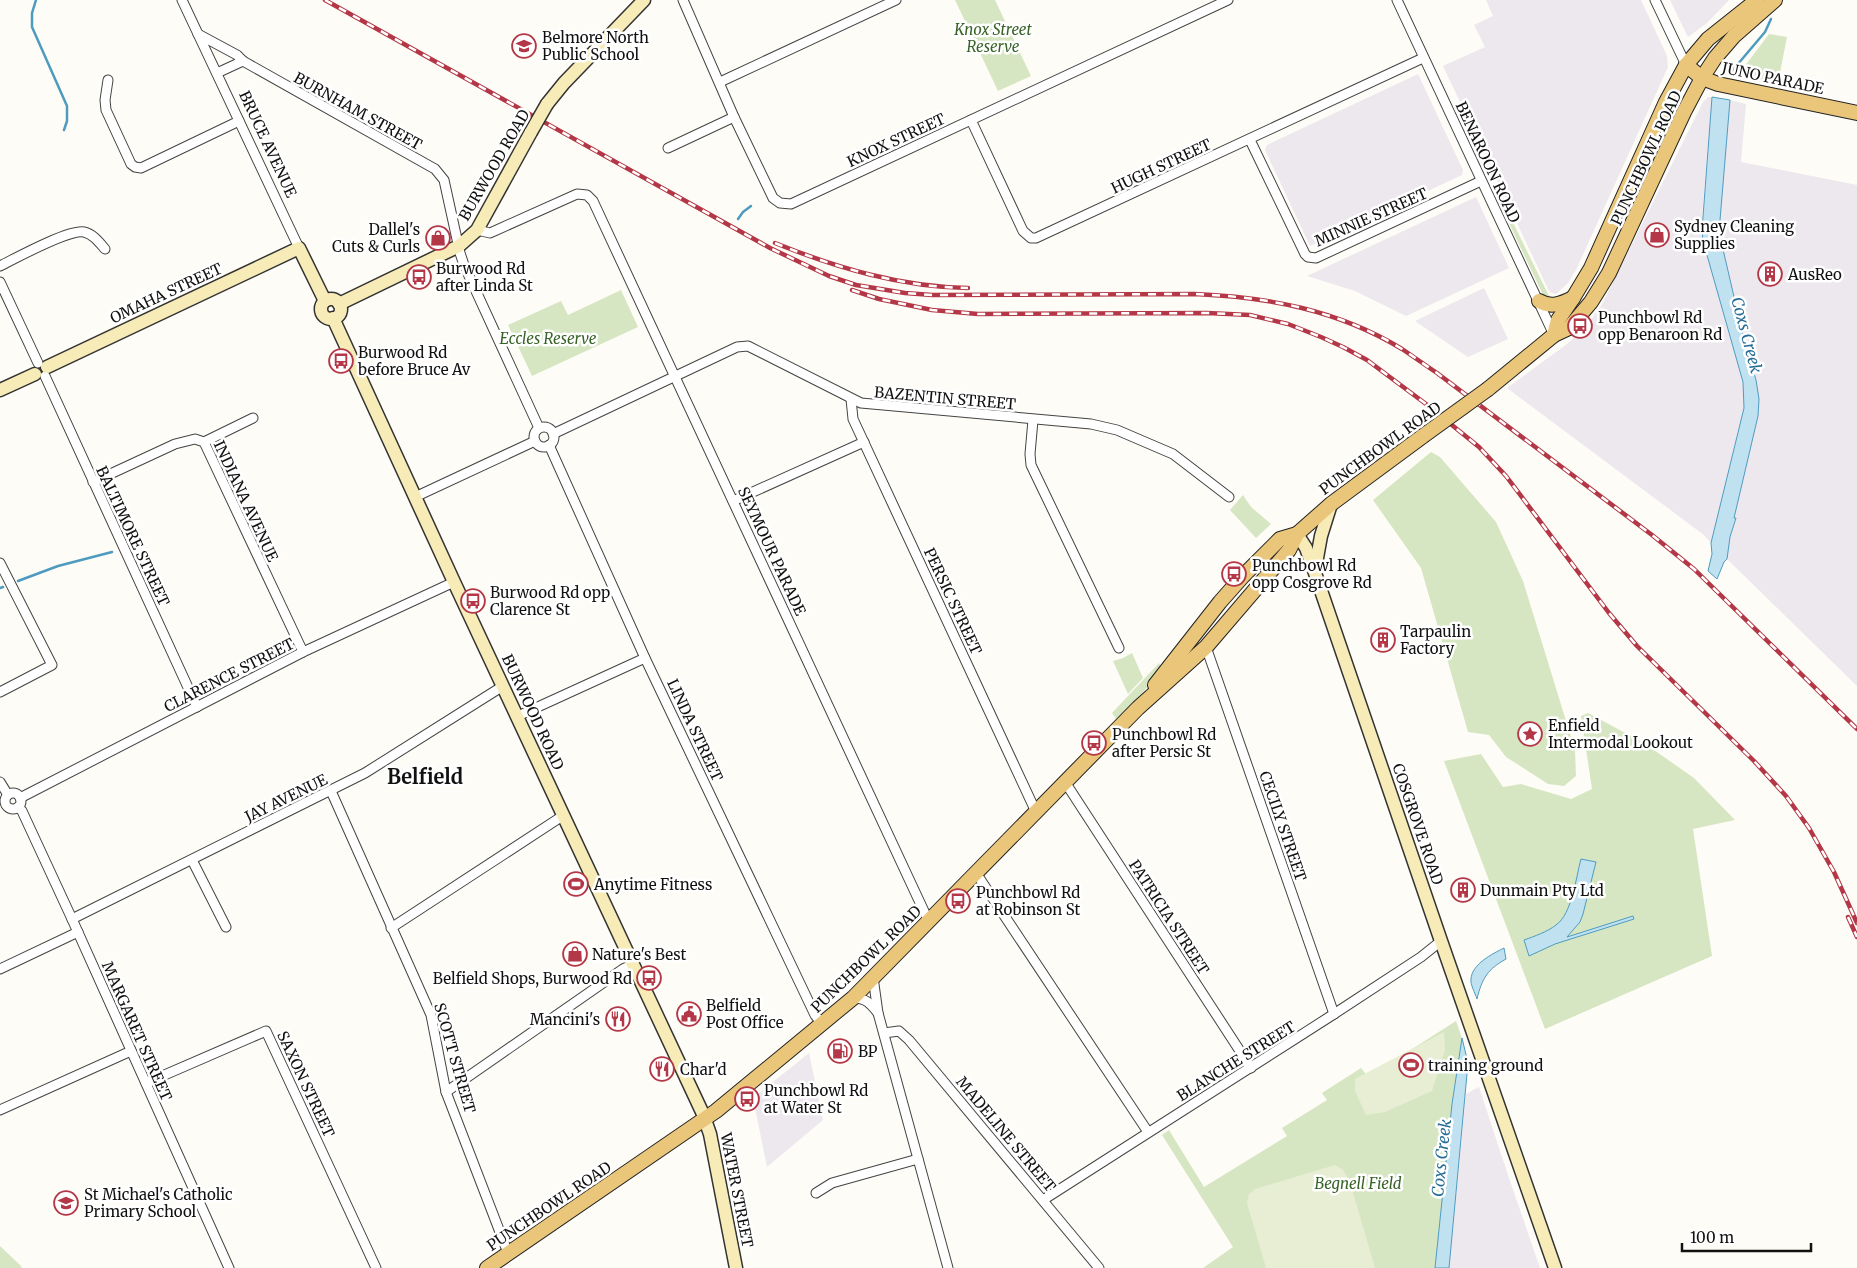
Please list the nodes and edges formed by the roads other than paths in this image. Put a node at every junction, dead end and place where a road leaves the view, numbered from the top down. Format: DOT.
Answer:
graph roads {
  1 [pos="182,0"];
  2 [pos="644,0"];
  3 [pos="683,0"];
  4 [pos="896,0"];
  5 [pos="1228,0"];
  6 [pos="1397,0"];
  7 [pos="1655,0"];
  8 [pos="1757,0"];
  9 [pos="1775,0"];
  10 [pos="198,34"];
  11 [pos="1423,58"];
  12 [pos="243,62"];
  13 [pos="1686,65"];
  14 [pos="217,73"];
  15 [pos="1702,78"];
  16 [pos="108,80"];
  17 [pos="720,82"];
  18 [pos="1857,113"];
  19 [pos="734,117"];
  20 [pos="970,120"];
  21 [pos="239,121"];
  22 [pos="1250,140"];
  23 [pos="668,148"];
  24 [pos="1481,181"];
  25 [pos="478,230"];
  26 [pos="459,246"];
  27 [pos="299,248"];
  28 [pos="105,249"];
  29 [pos="0,266"];
  30 [pos="0,282"];
  31 [pos="1573,298"];
  32 [pos="325,301"];
  33 [pos="1539,301"];
  34 [pos="339,304"];
  35 [pos="333,318"];
  36 [pos="1554,335"];
  37 [pos="41,370"];
  38 [pos="674,375"];
  39 [pos="0,390"];
  40 [pos="851,399"];
  41 [pos="253,418"];
  42 [pos="1033,420"];
  43 [pos="539,428"];
  44 [pos="553,434"];
  45 [pos="535,441"];
  46 [pos="204,442"];
  47 [pos="864,442"];
  48 [pos="549,445"];
  49 [pos="93,482"];
  50 [pos="1229,496"];
  51 [pos="414,497"];
  52 [pos="733,501"];
  53 [pos="1330,504"];
  54 [pos="1297,534"];
  55 [pos="0,563"];
  56 [pos="1315,573"];
  57 [pos="454,582"];
  58 [pos="1206,647"];
  59 [pos="1118,648"];
  60 [pos="303,652"];
  61 [pos="645,658"];
  62 [pos="503,686"];
  63 [pos="0,692"];
  64 [pos="197,707"];
  65 [pos="1138,708"];
  66 [pos="518,716"];
  67 [pos="0,782"];
  68 [pos="1065,782"];
  69 [pos="331,791"];
  70 [pos="4,802"];
  71 [pos="19,802"];
  72 [pos="1036,812"];
  73 [pos="564,816"];
  74 [pos="192,860"];
  75 [pos="976,873"];
  76 [pos="72,918"];
  77 [pos="929,922"];
  78 [pos="226,927"];
  79 [pos="391,928"];
  80 [pos="78,932"];
  81 [pos="1440,941"];
  82 [pos="633,964"];
  83 [pos="0,969"];
  84 [pos="873,977"];
  85 [pos="853,998"];
  86 [pos="878,1013"];
  87 [pos="1334,1014"];
  88 [pos="822,1024"];
  89 [pos="884,1033"];
  90 [pos="131,1052"];
  91 [pos="1251,1068"];
  92 [pos="146,1083"];
  93 [pos="446,1092"];
  94 [pos="0,1110"];
  95 [pos="705,1119"];
  96 [pos="1148,1132"];
  97 [pos="918,1159"];
  98 [pos="816,1193"];
  99 [pos="1043,1200"];
  100 [pos="508,1253"];
  101 [pos="229,1268"];
  102 [pos="376,1268"];
  103 [pos="487,1268"];
  104 [pos="736,1268"];
  105 [pos="948,1268"];
  106 [pos="1099,1268"];
  107 [pos="1555,1268"];
  1 -- 10 [label="street, BRUCE AVENUE"];
  2 -- 25 [label="main road, BURWOOD ROAD, bridge"];
  3 -- 17 [label="street, KNOX STREET"];
  4 -- 17 [label="street"];
  5 -- 20 [label="street, KNOX STREET"];
  6 -- 11 [label="street, BENAROON ROAD"];
  7 -- 13 [label="street"];
  8 -- 13 [label="main road, PUNCHBOWL ROAD"];
  9 -- 15 [label="main road, PUNCHBOWL ROAD"];
  10 -- 12 [label="street, BURNHAM STREET"];
  10 -- 14 [label="street, BRUCE AVENUE"];
  11 -- 22 [label="street, HUGH STREET"];
  11 -- 24 [label="street, BENAROON ROAD"];
  12 -- 14 [label="street"];
  12 -- 26 [label="street, BURNHAM STREET"];
  13 -- 15 [label="main road, JUNO PARADE"];
  13 -- 31 [label="main road, PUNCHBOWL ROAD"];
  14 -- 21 [label="street, BRUCE AVENUE"];
  15 -- 18 [label="main road, JUNO PARADE"];
  15 -- 36 [label="main road, PUNCHBOWL ROAD"];
  16 -- 21 [label="street"];
  17 -- 19 [label="street, KNOX STREET"];
  19 -- 20 [label="street, KNOX STREET"];
  19 -- 23 [label="street"];
  20 -- 22 [label="street, HUGH STREET"];
  21 -- 27 [label="street, BRUCE AVENUE"];
  22 -- 24 [label="street, MINNIE STREET"];
  24 -- 33 [label="street, BENAROON ROAD"];
  25 -- 26 [label="main road, BURWOOD ROAD"];
  25 -- 38 [label="street, SEYMOUR PARADE"];
  26 -- 34 [label="main road, BURWOOD ROAD"];
  26 -- 43 [label="street"];
  27 -- 32 [label="main road, BRUCE AVENUE"];
  27 -- 37 [label="main road, OMAHA STREET"];
  28 -- 29 [label="street"];
  30 -- 37 [label="street, BALTIMORE STREET"];
  31 -- 33 [label="main road"];
  31 -- 36 [label="main road, PUNCHBOWL ROAD"];
  32 -- 34 [label="main road"];
  32 -- 35 [label="main road"];
  33 -- 36 [label="street, BENAROON ROAD"];
  34 -- 35 [label="main road"];
  35 -- 51 [label="main road, BURWOOD ROAD"];
  36 -- 53 [label="main road, PUNCHBOWL ROAD, bridge"];
  37 -- 39 [label="main road, OMAHA STREET"];
  37 -- 49 [label="street, BALTIMORE STREET"];
  38 -- 40 [label="street, BAZENTIN STREET"];
  38 -- 44 [label="street, BAZENTIN STREET"];
  38 -- 52 [label="street, SEYMOUR PARADE"];
  40 -- 42 [label="street, BAZENTIN STREET"];
  40 -- 47 [label="street, PERSIC STREET"];
  41 -- 46 [label="street"];
  42 -- 50 [label="street, BAZENTIN STREET"];
  42 -- 59 [label="street"];
  43 -- 44 [label="street"];
  43 -- 45 [label="street"];
  44 -- 48 [label="street"];
  45 -- 48 [label="street"];
  45 -- 51 [label="street"];
  46 -- 49 [label="street, INDIANA AVENUE"];
  46 -- 60 [label="street, INDIANA AVENUE"];
  47 -- 52 [label="street"];
  47 -- 72 [label="street, PERSIC STREET"];
  48 -- 61 [label="street, LINDA STREET"];
  49 -- 64 [label="street, BALTIMORE STREET"];
  51 -- 57 [label="main road, BURWOOD ROAD"];
  52 -- 77 [label="street, SEYMOUR PARADE"];
  53 -- 54 [label="main road, PUNCHBOWL ROAD"];
  53 -- 56 [label="main road"];
  54 -- 56 [label="main road, COSGROVE ROAD"];
  54 -- 58 [label="main road, PUNCHBOWL ROAD"];
  54 -- 65 [label="main road, PUNCHBOWL ROAD"];
  55 -- 63 [label="street"];
  56 -- 81 [label="main road, COSGROVE ROAD"];
  57 -- 60 [label="street, CLARENCE STREET"];
  57 -- 62 [label="main road, BURWOOD ROAD"];
  58 -- 65 [label="main road, PUNCHBOWL ROAD"];
  58 -- 87 [label="street, CECILY STREET"];
  60 -- 64 [label="street, CLARENCE STREET"];
  61 -- 66 [label="street"];
  61 -- 88 [label="street, LINDA STREET"];
  62 -- 66 [label="main road, BURWOOD ROAD"];
  62 -- 69 [label="street, JAY AVENUE"];
  64 -- 71 [label="street, CLARENCE STREET"];
  65 -- 68 [label="main road, PUNCHBOWL ROAD"];
  66 -- 73 [label="main road, BURWOOD ROAD"];
  67 -- 70 [label="street"];
  68 -- 72 [label="main road, PUNCHBOWL ROAD"];
  68 -- 91 [label="street, PATRICIA STREET"];
  69 -- 74 [label="street, JAY AVENUE"];
  69 -- 79 [label="street, SCOTT STREET"];
  70 -- 71 [label="street"];
  70 -- 71 [label="street"];
  71 -- 76 [label="street, MARGARET STREET"];
  72 -- 75 [label="main road, PUNCHBOWL ROAD"];
  73 -- 79 [label="street"];
  73 -- 82 [label="main road, BURWOOD ROAD"];
  74 -- 76 [label="street, JAY AVENUE"];
  74 -- 78 [label="street"];
  75 -- 77 [label="main road, PUNCHBOWL ROAD"];
  75 -- 96 [label="street"];
  76 -- 80 [label="street, MARGARET STREET"];
  77 -- 84 [label="main road, PUNCHBOWL ROAD"];
  79 -- 93 [label="street, SCOTT STREET"];
  80 -- 83 [label="street"];
  80 -- 90 [label="street, MARGARET STREET"];
  81 -- 87 [label="street, BLANCHE STREET"];
  81 -- 107 [label="main road, COSGROVE ROAD"];
  82 -- 93 [label="street"];
  82 -- 95 [label="main road, BURWOOD ROAD"];
  84 -- 85 [label="main road, PUNCHBOWL ROAD"];
  84 -- 86 [label="street"];
  85 -- 86 [label="street"];
  85 -- 88 [label="main road, PUNCHBOWL ROAD"];
  86 -- 89 [label="street"];
  87 -- 91 [label="street, BLANCHE STREET"];
  88 -- 95 [label="main road, PUNCHBOWL ROAD"];
  89 -- 97 [label="street"];
  89 -- 99 [label="street, MADELINE STREET"];
  90 -- 92 [label="street, MARGARET STREET"];
  90 -- 94 [label="street"];
  91 -- 96 [label="street, BLANCHE STREET"];
  92 -- 101 [label="street, MARGARET STREET"];
  92 -- 102 [label="street, SAXON STREET"];
  93 -- 100 [label="street, SCOTT STREET"];
  95 -- 100 [label="main road, PUNCHBOWL ROAD"];
  95 -- 104 [label="main road, WATER STREET"];
  96 -- 99 [label="street, BLANCHE STREET"];
  97 -- 98 [label="street"];
  97 -- 105 [label="street"];
  99 -- 106 [label="street, MADELINE STREET"];
  100 -- 103 [label="main road, PUNCHBOWL ROAD"];
}
